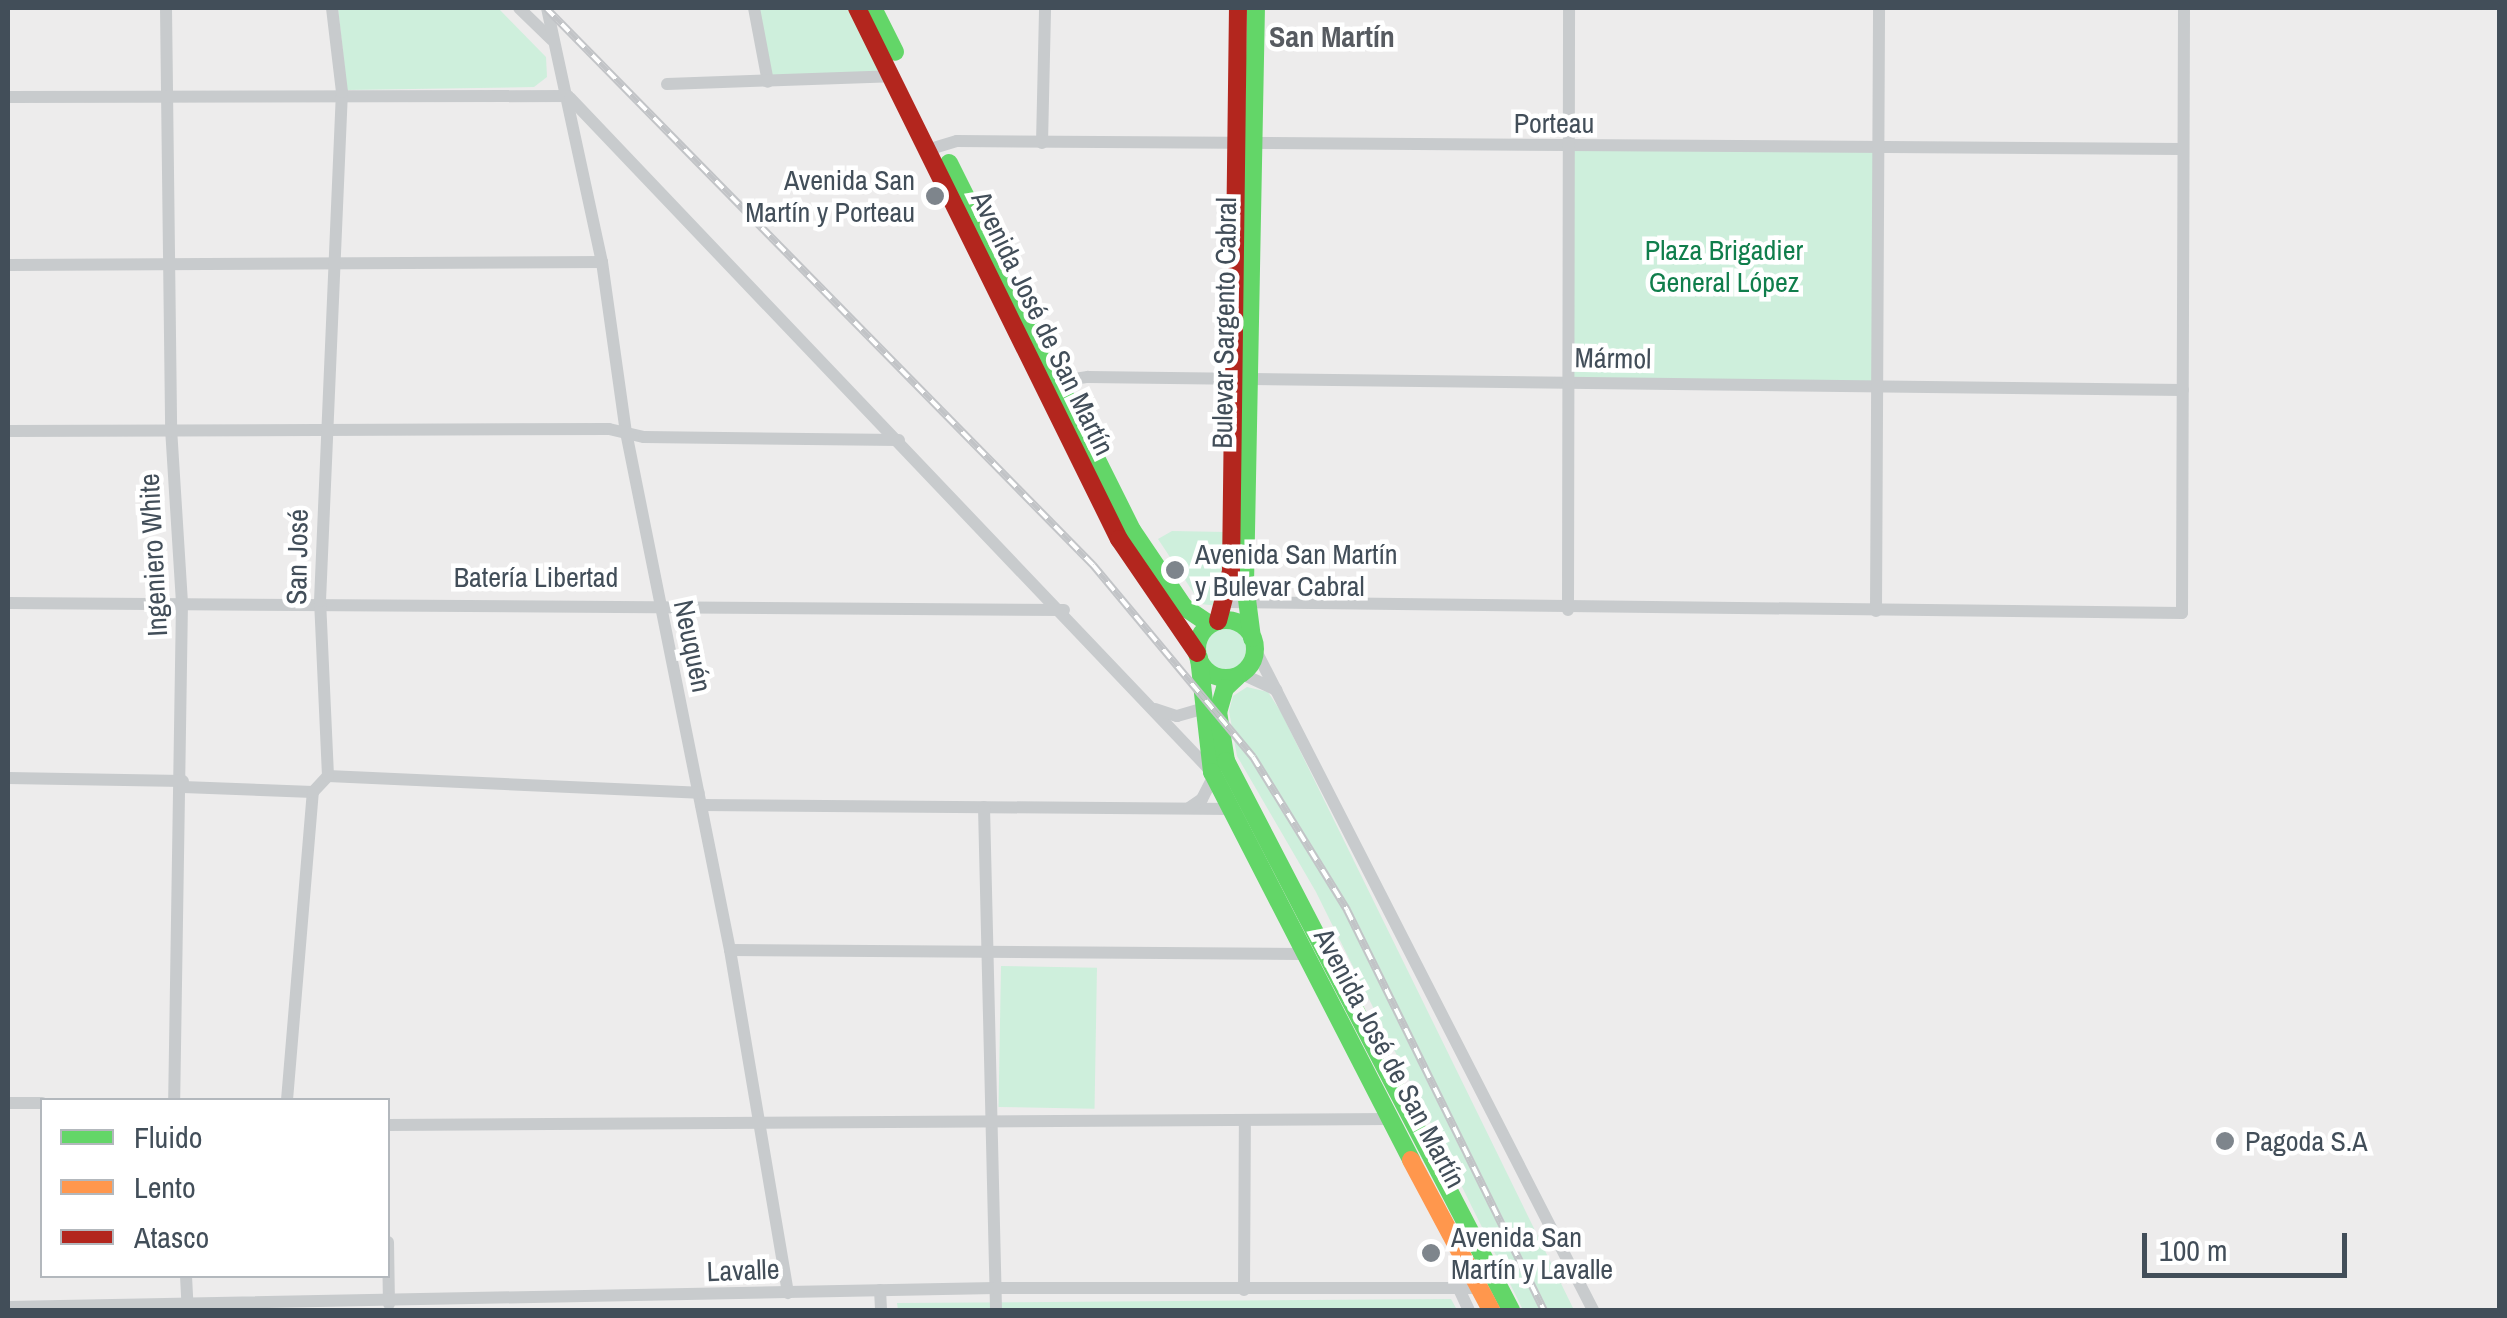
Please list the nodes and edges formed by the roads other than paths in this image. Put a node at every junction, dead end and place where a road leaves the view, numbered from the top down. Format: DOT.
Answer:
graph roads {
  1 [pos="166,8"];
  2 [pos="332,8"];
  3 [pos="519,8"];
  4 [pos="547,8"];
  5 [pos="754,8"];
  6 [pos="857,8"];
  7 [pos="873,8"];
  8 [pos="1045,8"];
  9 [pos="1238,8"];
  10 [pos="1256,8"];
  11 [pos="1569,8"];
  12 [pos="1879,8"];
  13 [pos="2184,8"];
  14 [pos="553,42"];
  15 [pos="891,76"];
  16 [pos="768,82"];
  17 [pos="667,84"];
  18 [pos="342,92"];
  19 [pos="167,96"];
  20 [pos="568,96"];
  21 [pos="8,97"];
  22 [pos="1042,143"];
  23 [pos="1880,145"];
  24 [pos="934,146"];
  25 [pos="1245,147"];
  26 [pos="1570,148"];
  27 [pos="2184,148"];
  28 [pos="602,262"];
  29 [pos="8,264"];
  30 [pos="169,264"];
  31 [pos="339,265"];
  32 [pos="1244,379"];
  33 [pos="1568,382"];
  34 [pos="1051,384"];
  35 [pos="1876,386"];
  36 [pos="2183,390"];
  37 [pos="171,428"];
  38 [pos="324,430"];
  39 [pos="8,431"];
  40 [pos="626,432"];
  41 [pos="899,440"];
  42 [pos="8,602"];
  43 [pos="182,602"];
  44 [pos="320,602"];
  45 [pos="1236,602"];
  46 [pos="658,606"];
  47 [pos="1064,610"];
  48 [pos="1568,610"];
  49 [pos="1876,611"];
  50 [pos="1214,623"];
  51 [pos="1253,643"];
  52 [pos="1198,656"];
  53 [pos="1240,676"];
  54 [pos="1279,691"];
  55 [pos="1148,706"];
  56 [pos="1201,709"];
  57 [pos="1213,774"];
  58 [pos="328,776"];
  59 [pos="8,778"];
  60 [pos="183,784"];
  61 [pos="312,792"];
  62 [pos="700,799"];
  63 [pos="984,807"];
  64 [pos="1188,809"];
  65 [pos="1235,809"];
  66 [pos="730,950"];
  67 [pos="1300,954"];
  68 [pos="988,955"];
  69 [pos="174,1098"];
  70 [pos="287,1098"];
  71 [pos="40,1103"];
  72 [pos="8,1104"];
  73 [pos="1414,1112"];
  74 [pos="992,1119"];
  75 [pos="1394,1119"];
  76 [pos="1245,1121"];
  77 [pos="760,1122"];
  78 [pos="390,1124"];
  79 [pos="186,1278"];
  80 [pos="389,1278"];
  81 [pos="995,1288"];
  82 [pos="1459,1288"];
  83 [pos="1480,1288"];
  84 [pos="880,1290"];
  85 [pos="1244,1290"];
  86 [pos="788,1293"];
  87 [pos="389,1304"];
  88 [pos="8,1307"];
  89 [pos="410,1307"];
  90 [pos="188,1309"];
  91 [pos="881,1310"];
  92 [pos="996,1310"];
  93 [pos="1469,1310"];
  94 [pos="1491,1310"];
  95 [pos="1512,1310"];
  96 [pos="1593,1310"];
  1 -- 19 [label="street, Ingeniero White"];
  2 -- 18 [label="street, San José"];
  3 -- 14 [label="street"];
  4 -- 14 [label="street, Neuquén"];
  5 -- 16 [label="street"];
  6 -- 15 [label="main road, Avenida José de San Martín"];
  7 -- 24 [label="main road, Avenida José de San Martín"];
  8 -- 22 [label="street"];
  9 -- 25 [label="main road, Bulevar Sargento Cabral"];
  10 -- 25 [label="main road, Bulevar Sargento Cabral"];
  11 -- 26 [label="street"];
  12 -- 23 [label="street"];
  13 -- 27 [label="street"];
  14 -- 20 [label="street, Neuquén"];
  15 -- 16 [label="street"];
  15 -- 24 [label="main road, Avenida José de San Martín"];
  16 -- 17 [label="street"];
  18 -- 19 [label="street"];
  18 -- 20 [label="street"];
  18 -- 31 [label="street, San José"];
  19 -- 21 [label="street"];
  19 -- 30 [label="street, Ingeniero White"];
  20 -- 28 [label="street, Neuquén"];
  20 -- 41 [label="street"];
  22 -- 24 [label="street, Porteau"];
  22 -- 25 [label="street, Porteau"];
  23 -- 26 [label="street, Porteau"];
  23 -- 27 [label="street, Porteau"];
  23 -- 35 [label="street"];
  24 -- 34 [label="main road, Avenida José de San Martín"];
  25 -- 26 [label="street, Porteau"];
  25 -- 32 [label="main road, Bulevar Sargento Cabral"];
  26 -- 33 [label="street"];
  27 -- 36 [label="street"];
  28 -- 31 [label="street"];
  28 -- 40 [label="street, Neuquén"];
  29 -- 30 [label="street"];
  30 -- 31 [label="street"];
  30 -- 37 [label="street, Ingeniero White"];
  31 -- 38 [label="street, San José"];
  32 -- 33 [label="street, Mármol"];
  32 -- 34 [label="street, Mármol"];
  32 -- 45 [label="main road, Bulevar Sargento Cabral"];
  33 -- 35 [label="street, Mármol"];
  33 -- 48 [label="street"];
  34 -- 50 [label="main road, Avenida José de San Martín"];
  34 -- 52 [label="main road, Avenida José de San Martín"];
  35 -- 36 [label="street, Mármol"];
  35 -- 49 [label="street"];
  36 -- 49 [label="street"];
  37 -- 38 [label="street"];
  37 -- 39 [label="street"];
  37 -- 43 [label="street, Ingeniero White"];
  38 -- 40 [label="street"];
  38 -- 44 [label="street, San José"];
  40 -- 41 [label="street"];
  40 -- 46 [label="street, Neuquén"];
  41 -- 47 [label="street"];
  42 -- 43 [label="street, Batería Libertad"];
  43 -- 44 [label="street, Batería Libertad"];
  43 -- 60 [label="street, Ingeniero White"];
  44 -- 46 [label="street, Batería Libertad"];
  44 -- 58 [label="street, San José"];
  45 -- 48 [label="street"];
  45 -- 50 [label="main road, Bulevar Sargento Cabral"];
  45 -- 51 [label="main road, Bulevar Sargento Cabral"];
  46 -- 47 [label="street, Batería Libertad"];
  46 -- 62 [label="street, Neuquén"];
  47 -- 55 [label="street"];
  48 -- 49 [label="street"];
  50 -- 51 [label="main road"];
  50 -- 52 [label="main road"];
  51 -- 53 [label="main road"];
  51 -- 54 [label="street"];
  52 -- 53 [label="main road"];
  52 -- 56 [label="main road, Avenida José de San Martín"];
  53 -- 54 [label="street"];
  53 -- 73 [label="main road, Avenida José de San Martín"];
  54 -- 96 [label="street"];
  55 -- 56 [label="street"];
  55 -- 57 [label="street"];
  56 -- 57 [label="main road, Avenida José de San Martín"];
  57 -- 64 [label="street"];
  57 -- 65 [label="main road, Avenida José de San Martín"];
  58 -- 61 [label="street"];
  58 -- 62 [label="street"];
  59 -- 60 [label="street"];
  60 -- 61 [label="street"];
  60 -- 69 [label="street, Ingeniero White"];
  61 -- 70 [label="street"];
  62 -- 63 [label="street"];
  62 -- 66 [label="street, Neuquén"];
  63 -- 64 [label="street"];
  63 -- 68 [label="street"];
  64 -- 65 [label="street"];
  65 -- 67 [label="main road, Avenida José de San Martín"];
  66 -- 68 [label="street"];
  66 -- 77 [label="street, Neuquén"];
  67 -- 68 [label="street"];
  67 -- 75 [label="main road, Avenida José de San Martín"];
  68 -- 74 [label="street"];
  71 -- 72 [label="street"];
  73 -- 75 [label="street"];
  73 -- 95 [label="main road, Avenida José de San Martín"];
  74 -- 76 [label="street"];
  74 -- 77 [label="street"];
  74 -- 81 [label="street"];
  75 -- 76 [label="street"];
  75 -- 83 [label="main road, Avenida José de San Martín"];
  76 -- 85 [label="street"];
  77 -- 78 [label="street"];
  77 -- 86 [label="street, Neuquén"];
  79 -- 90 [label="street"];
  80 -- 87 [label="street"];
  81 -- 84 [label="street, Lavalle"];
  81 -- 85 [label="street, Lavalle"];
  81 -- 92 [label="street"];
  82 -- 83 [label="street, Lavalle"];
  82 -- 85 [label="street, Lavalle"];
  82 -- 93 [label="street"];
  83 -- 94 [label="main road, Avenida José de San Martín"];
  84 -- 86 [label="street, Lavalle"];
  84 -- 91 [label="street"];
  86 -- 89 [label="street, Lavalle"];
  87 -- 89 [label="street, Lavalle"];
  87 -- 90 [label="street, Lavalle"];
  88 -- 90 [label="street, Lavalle"];
}
